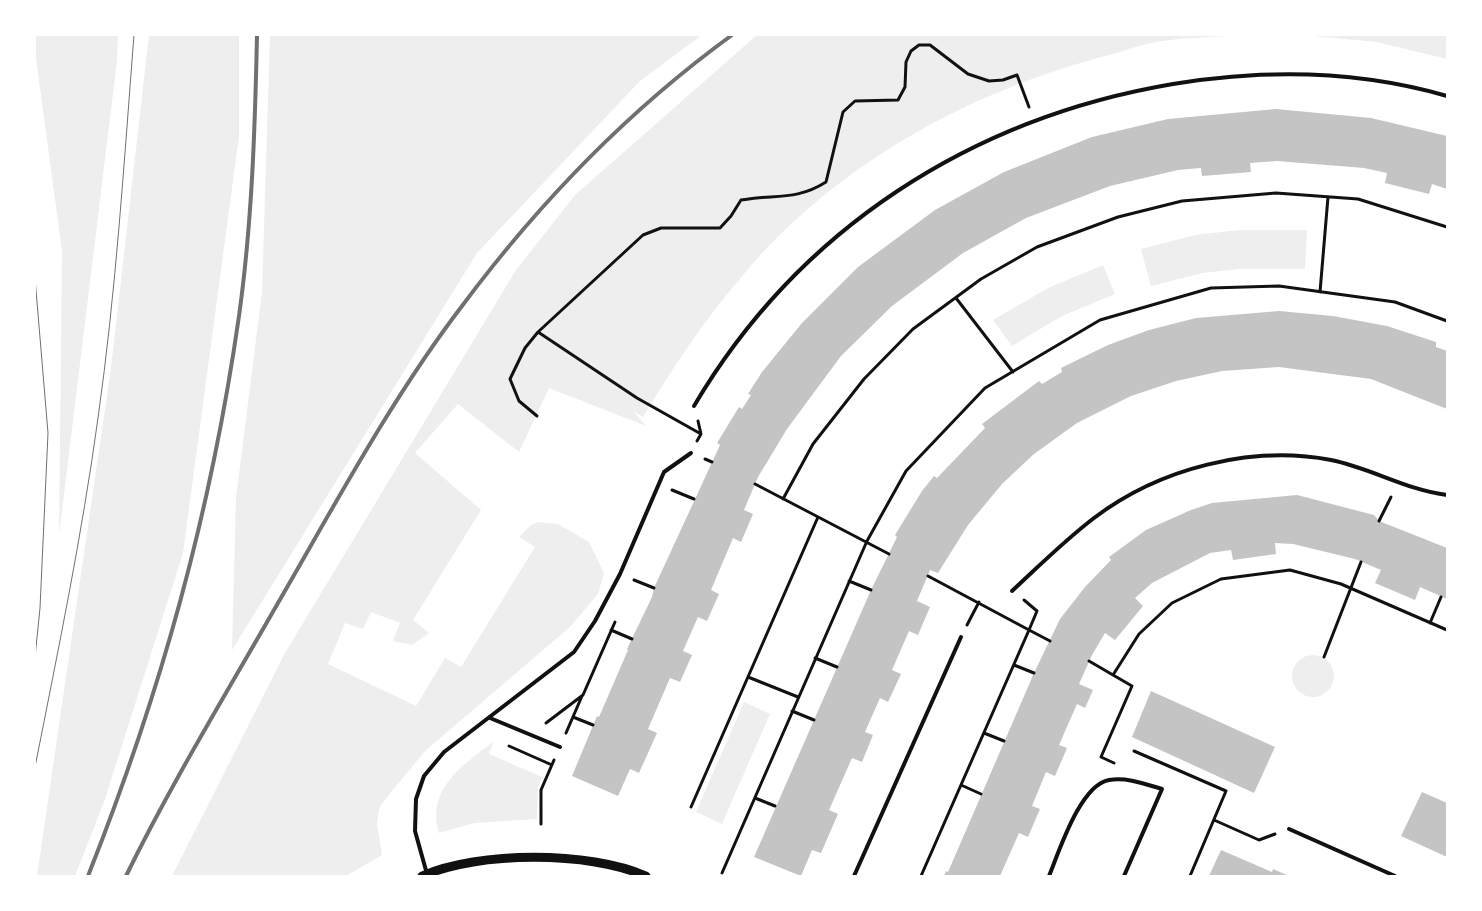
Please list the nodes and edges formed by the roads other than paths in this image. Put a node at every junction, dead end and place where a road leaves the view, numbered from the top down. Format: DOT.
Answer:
graph roads {
  1 [pos="1447,96"];
  2 [pos="694,406"];
  3 [pos="690,453"];
  4 [pos="1447,495"];
  5 [pos="1012,591"];
  6 [pos="961,637"];
  7 [pos="490,718"];
  8 [pos="560,747"];
  9 [pos="1289,829"];
  10 [pos="424,875"];
  11 [pos="646,876"];
  12 [pos="854,876"];
  13 [pos="1049,876"];
  14 [pos="1124,876"];
  15 [pos="1395,876"];
  1 -- 2 [label="lane"];
  3 -- 7 [label="lane"];
  4 -- 5 [label="lane"];
  6 -- 12 [label="lane"];
  7 -- 8 [label="lane"];
  7 -- 10 [label="lane"];
  9 -- 15 [label="lane"];
  10 -- 11 [label="street"];
  13 -- 14 [label="lane"];
}
